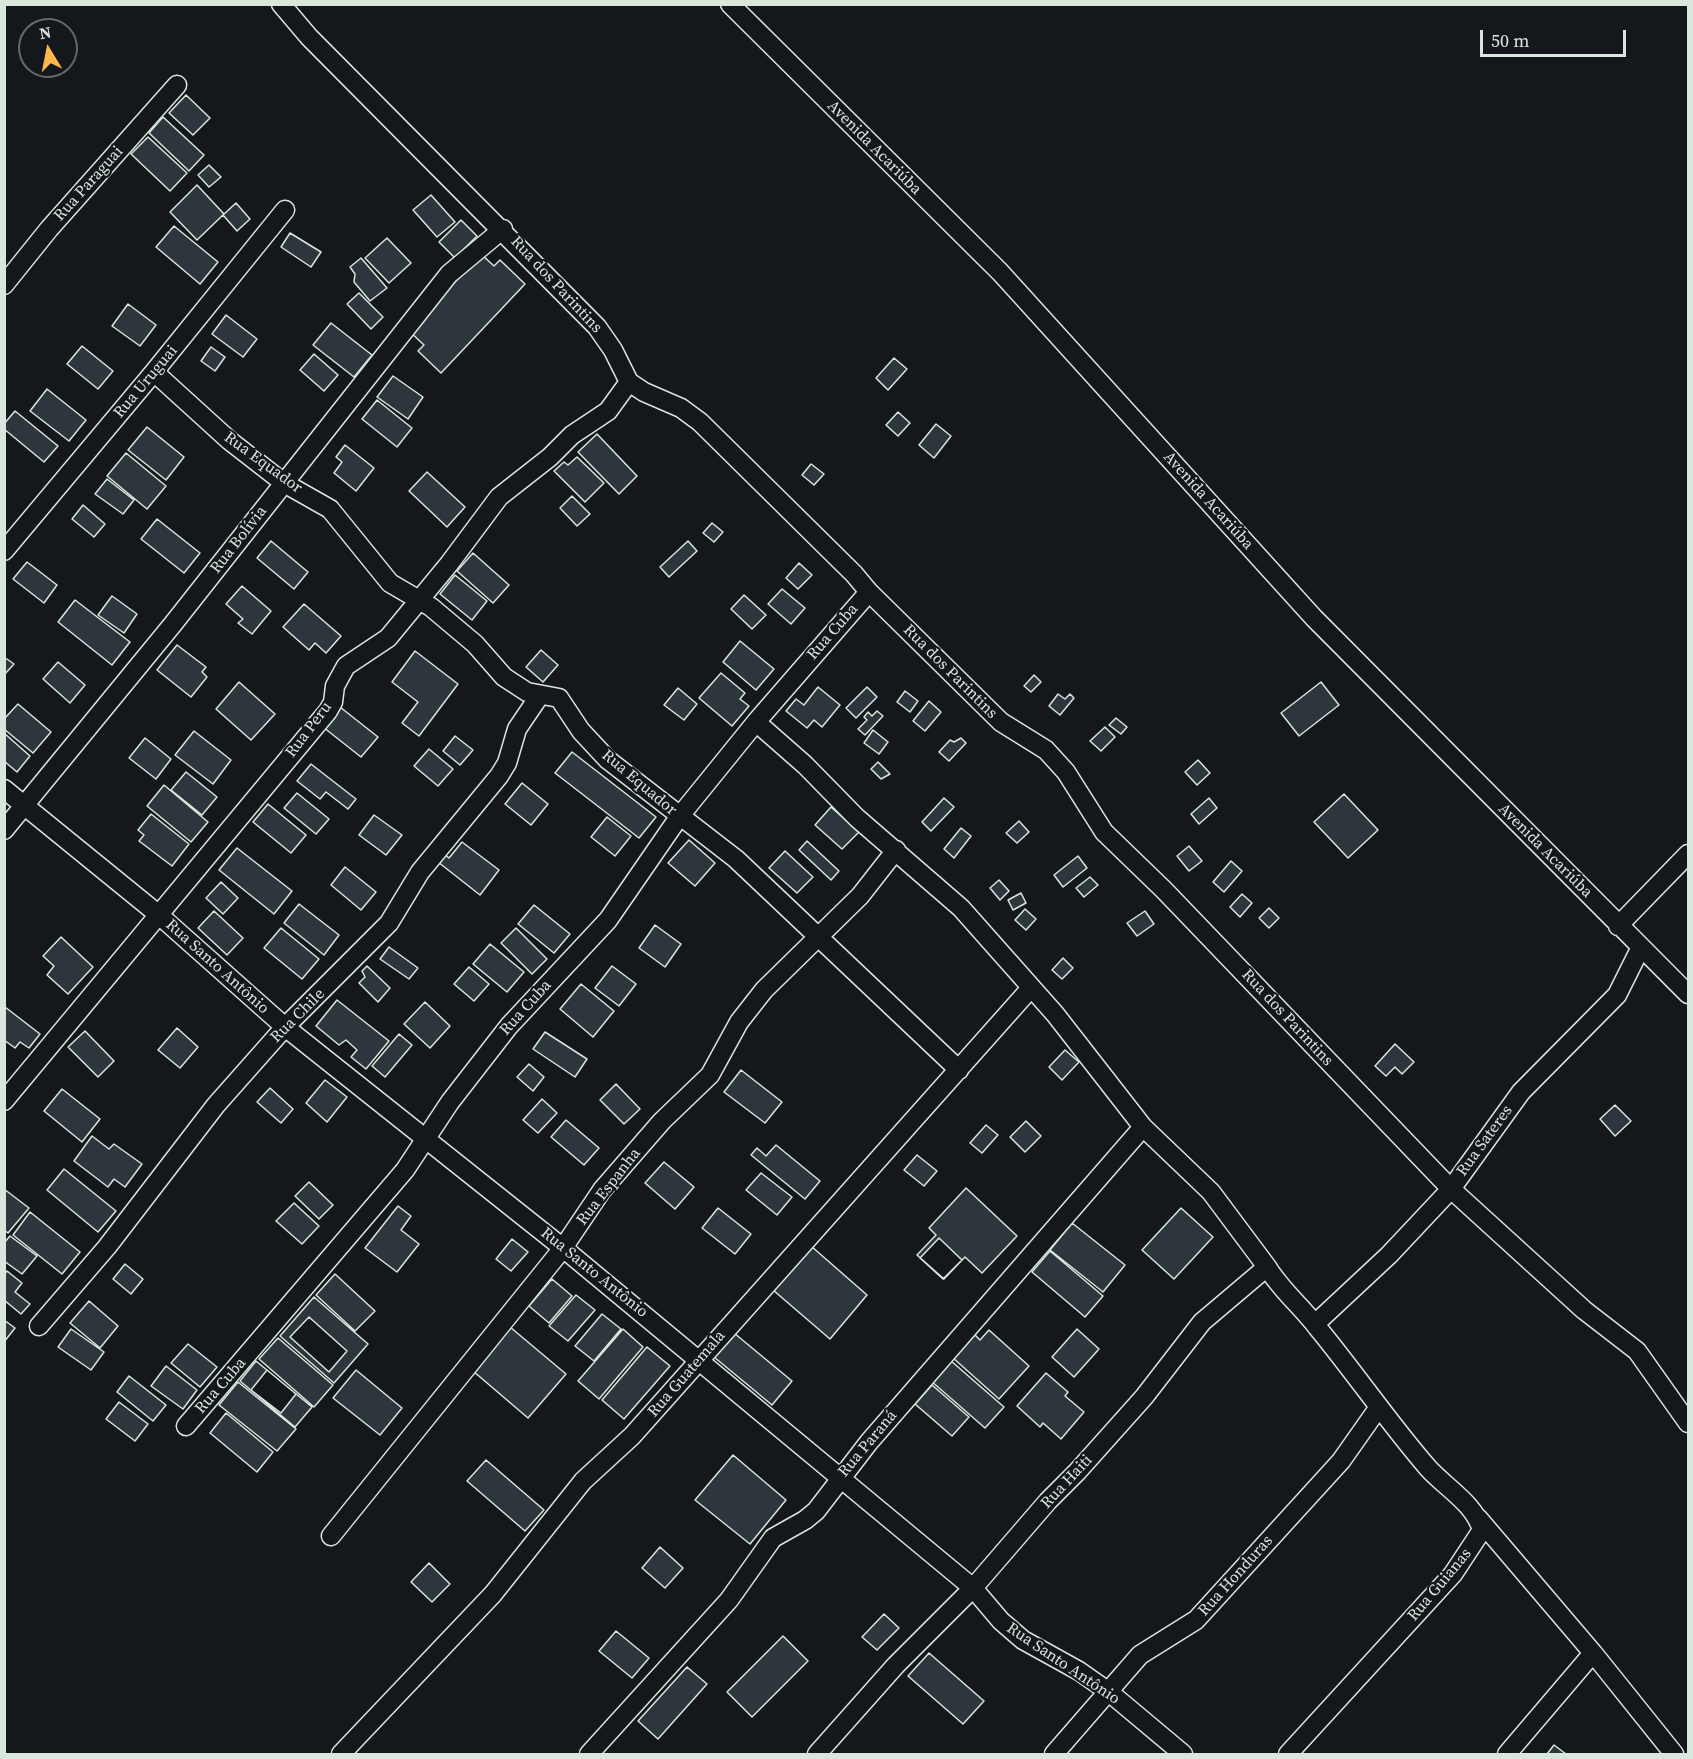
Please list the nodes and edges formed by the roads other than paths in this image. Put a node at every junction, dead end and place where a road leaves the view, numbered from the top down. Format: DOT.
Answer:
graph roads {
  1 [pos="280,4"];
  2 [pos="730,4"];
  3 [pos="177,85"];
  4 [pos="285,210"];
  5 [pos="503,229"];
  6 [pos="4,285"];
  7 [pos="154,372"];
  8 [pos="629,382"];
  9 [pos="284,483"];
  10 [pos="4,552"];
  11 [pos="869,592"];
  12 [pos="418,601"];
  13 [pos="540,695"];
  14 [pos="756,722"];
  15 [pos="4,789"];
  16 [pos="24,805"];
  17 [pos="679,817"];
  18 [pos="4,830"];
  19 [pos="896,850"];
  20 [pos="1689,854"];
  21 [pos="159,915"];
  22 [pos="1618,926"];
  23 [pos="821,937"];
  24 [pos="1641,947"];
  25 [pos="1030,989"];
  26 [pos="1689,994"];
  27 [pos="285,1027"];
  28 [pos="959,1070"];
  29 [pos="4,1101"];
  30 [pos="1143,1127"];
  31 [pos="426,1138"];
  32 [pos="1451,1189"];
  33 [pos="563,1248"];
  34 [pos="1267,1267"];
  35 [pos="1316,1324"];
  36 [pos="39,1326"];
  37 [pos="699,1359"];
  38 [pos="1379,1407"];
  39 [pos="1689,1424"];
  40 [pos="186,1426"];
  41 [pos="839,1478"];
  42 [pos="1478,1518"];
  43 [pos="331,1536"];
  44 [pos="973,1588"];
  45 [pos="1593,1653"];
  46 [pos="1109,1692"];
  47 [pos="341,1755"];
  48 [pos="590,1755"];
  49 [pos="817,1755"];
  50 [pos="1054,1755"];
  51 [pos="1183,1755"];
  52 [pos="1288,1755"];
  53 [pos="1507,1755"];
  54 [pos="1674,1755"];
  1 -- 5 [label="street, Rua dos Parintins"];
  2 -- 22 [label="street, Avenida Acariúba"];
  3 -- 6 [label="street, Rua Paraguai"];
  4 -- 7 [label="street, Rua Uruguai"];
  5 -- 8 [label="street, Rua dos Parintins"];
  5 -- 9 [label="street, Rua Bolívia"];
  7 -- 9 [label="street, Rua Equador"];
  7 -- 10 [label="street, Rua Uruguai"];
  8 -- 11 [label="street, Rua dos Parintins"];
  8 -- 12 [label="street, Rua Peru"];
  9 -- 12 [label="street, Rua Equador"];
  9 -- 16 [label="street, Rua Bolívia"];
  11 -- 14 [label="street, Rua Cuba"];
  11 -- 32 [label="street, Rua dos Parintins"];
  12 -- 13 [label="street, Rua Equador"];
  12 -- 21 [label="street, Rua Peru"];
  13 -- 17 [label="street, Rua Equador"];
  13 -- 27 [label="street, Rua Chile"];
  14 -- 17 [label="street, Rua Cuba"];
  14 -- 19 [label="street"];
  15 -- 16 [label="street, Rua Santo Antônio"];
  16 -- 18 [label="street, Rua Bolívia"];
  16 -- 21 [label="street, Rua Santo Antônio"];
  17 -- 23 [label="street, Rua Equador"];
  17 -- 31 [label="street, Rua Cuba"];
  19 -- 23 [label="street, Rua Espanha"];
  19 -- 25 [label="street"];
  20 -- 22 [label="street"];
  21 -- 27 [label="street, Rua Santo Antônio"];
  21 -- 29 [label="street, Rua Peru"];
  22 -- 24 [label="street, Avenida Acariúba"];
  23 -- 28 [label="street, Rua Equador"];
  23 -- 33 [label="street, Rua Espanha"];
  24 -- 26 [label="street, Avenida Acariúba"];
  24 -- 32 [label="street, Rua Sateres"];
  25 -- 28 [label="street, Rua Guatemala"];
  25 -- 30 [label="street"];
  27 -- 31 [label="street, Rua Santo Antônio"];
  27 -- 36 [label="street, Rua Chile"];
  28 -- 37 [label="street, Rua Guatemala"];
  30 -- 34 [label="street"];
  30 -- 41 [label="street, Rua Paraná"];
  31 -- 33 [label="street, Rua Santo Antônio"];
  31 -- 40 [label="street, Rua Cuba"];
  32 -- 35 [label="street, Rua Sateres"];
  32 -- 39 [label="street, Rua dos Parintins"];
  33 -- 37 [label="street, Rua Santo Antônio"];
  33 -- 43 [label="street, Rua Espanha"];
  34 -- 35 [label="street"];
  34 -- 44 [label="street, Rua Haiti"];
  35 -- 38 [label="street"];
  37 -- 41 [label="street, Rua Santo Antônio"];
  37 -- 47 [label="street, Rua Guatemala"];
  38 -- 42 [label="street"];
  38 -- 46 [label="street, Rua Honduras"];
  41 -- 44 [label="street, Rua Santo Antônio"];
  41 -- 48 [label="street, Rua Paraná"];
  42 -- 45 [label="street"];
  42 -- 52 [label="street, Rua Guianas"];
  44 -- 46 [label="street, Rua Santo Antônio"];
  44 -- 49 [label="street, Rua Haiti"];
  45 -- 53 [label="street"];
  45 -- 54 [label="street"];
  46 -- 50 [label="street, Rua Honduras"];
  46 -- 51 [label="street, Rua Santo Antônio"];
}
